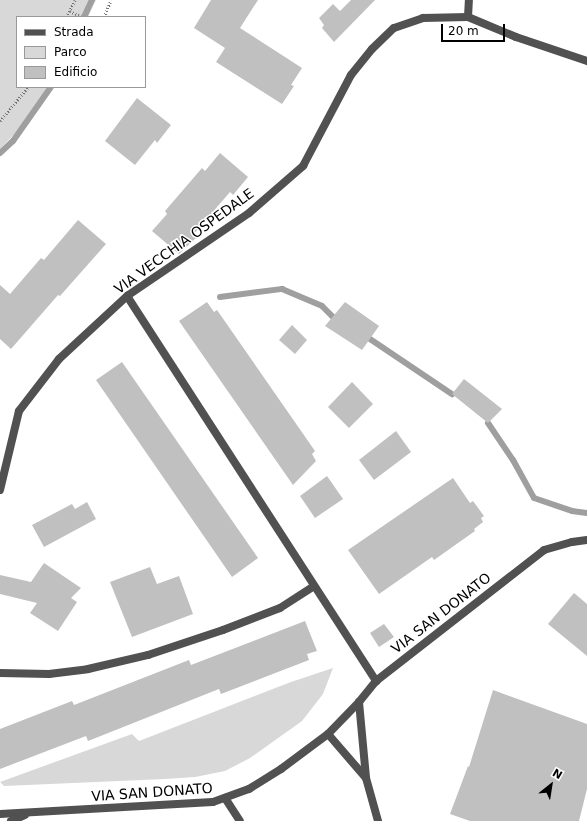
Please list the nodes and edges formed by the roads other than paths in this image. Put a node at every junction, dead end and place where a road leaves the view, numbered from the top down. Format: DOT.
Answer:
graph roads {
  1 [pos="469,0"];
  2 [pos="468,18"];
  3 [pos="587,61"];
  4 [pos="127,296"];
  5 [pos="0,490"];
  6 [pos="587,540"];
  7 [pos="314,586"];
  8 [pos="0,673"];
  9 [pos="376,681"];
  10 [pos="359,702"];
  11 [pos="328,734"];
  12 [pos="366,778"];
  13 [pos="225,798"];
  14 [pos="30,812"];
  15 [pos="0,814"];
  16 [pos="11,821"];
  17 [pos="240,821"];
  18 [pos="378,821"];
  1 -- 2 [label="street"];
  2 -- 3 [label="street, VIA VECCHIA OSPEDALE"];
  2 -- 4 [label="street, VIA VECCHIA OSPEDALE"];
  4 -- 5 [label="street, VIA VECCHIA OSPEDALE"];
  4 -- 7 [label="street"];
  6 -- 9 [label="street, VIA SAN DONATO"];
  7 -- 8 [label="street"];
  7 -- 9 [label="street"];
  9 -- 10 [label="street, VIA SAN DONATO"];
  10 -- 11 [label="street, VIA SAN DONATO"];
  10 -- 12 [label="street"];
  11 -- 12 [label="street"];
  11 -- 13 [label="street, VIA SAN DONATO"];
  12 -- 18 [label="street"];
  13 -- 14 [label="street, VIA SAN DONATO"];
  13 -- 17 [label="street"];
  14 -- 15 [label="street, VIA SAN DONATO"];
  14 -- 16 [label="street, VIA SAN DONATO"];
}
